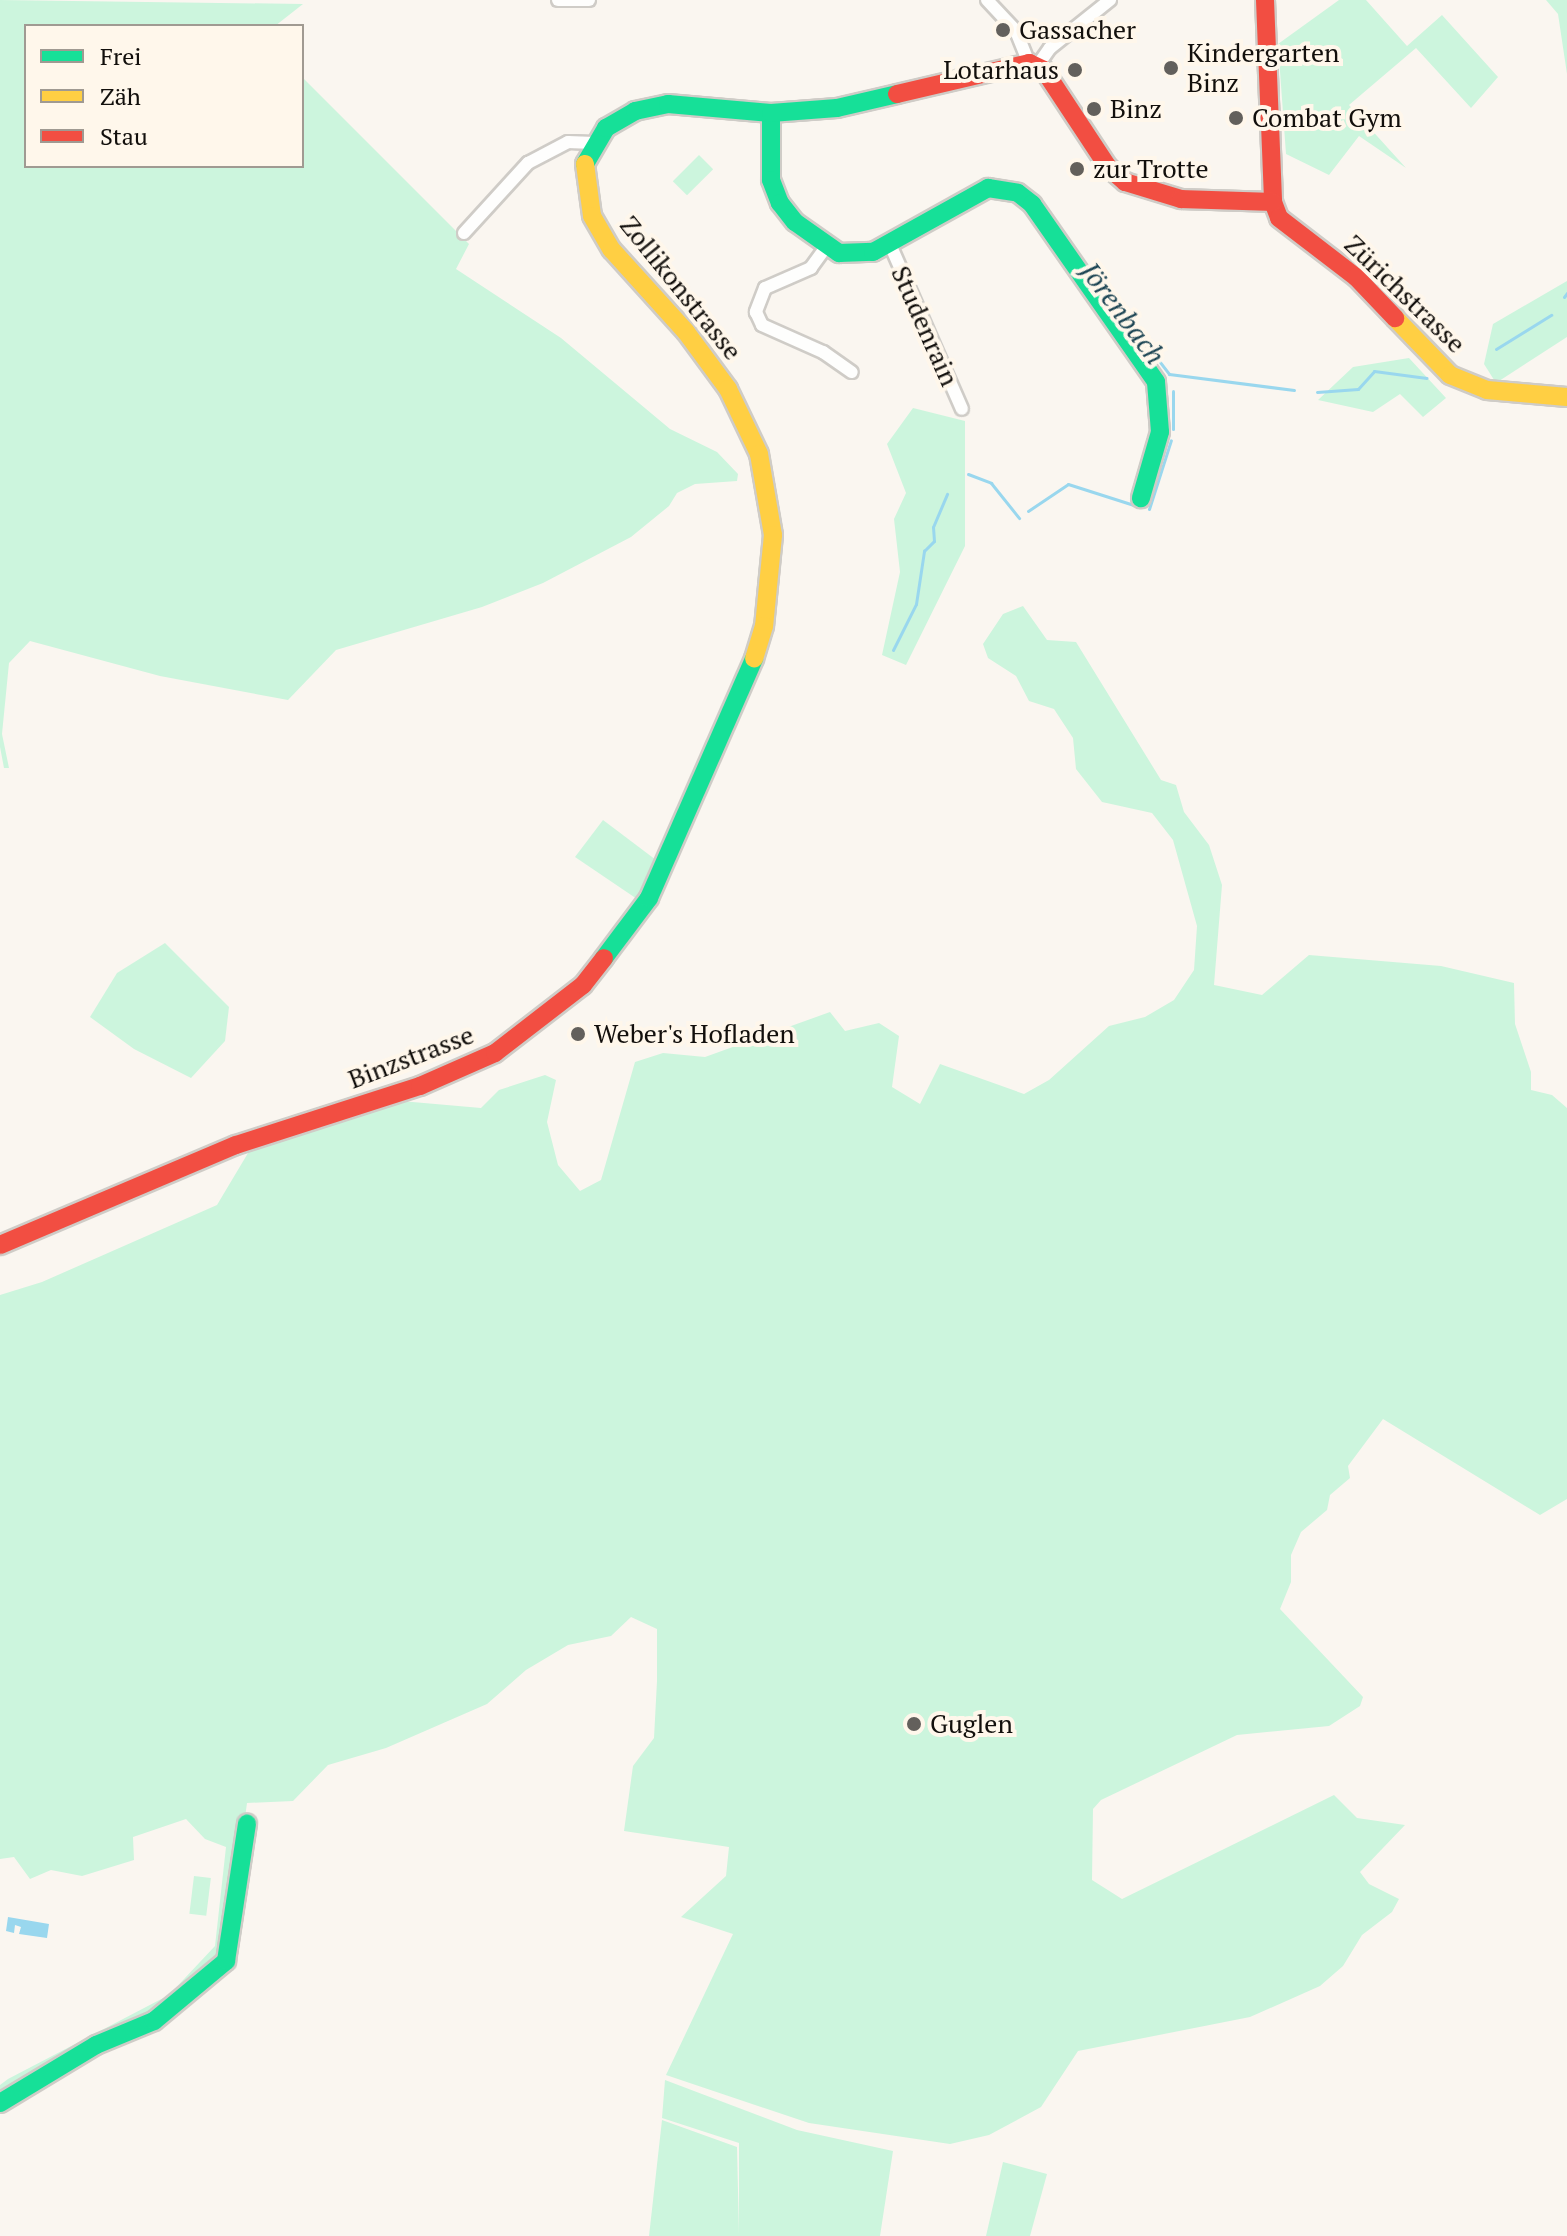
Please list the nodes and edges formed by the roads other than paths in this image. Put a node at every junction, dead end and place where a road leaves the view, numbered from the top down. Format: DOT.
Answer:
graph roads {
  1 [pos="558,0"];
  2 [pos="589,0"];
  3 [pos="987,0"];
  4 [pos="1110,0"];
  5 [pos="1265,0"];
  6 [pos="1033,64"];
  7 [pos="771,113"];
  8 [pos="594,143"];
  9 [pos="1273,202"];
  10 [pos="464,233"];
  11 [pos="889,242"];
  12 [pos="826,247"];
  13 [pos="852,372"];
  14 [pos="1567,397"];
  15 [pos="962,409"];
  16 [pos="1141,498"];
  17 [pos="730,718"];
  18 [pos="0,1245"];
  19 [pos="247,1824"];
  20 [pos="0,2103"];
  1 -- 2 [label="street"];
  3 -- 6 [label="street"];
  4 -- 6 [label="street"];
  5 -- 9 [label="main road"];
  6 -- 7 [label="main road"];
  6 -- 9 [label="main road"];
  7 -- 8 [label="main road"];
  7 -- 12 [label="main road"];
  8 -- 10 [label="street"];
  8 -- 17 [label="main road, Zollikonstrasse"];
  9 -- 14 [label="main road, Zürichstrasse"];
  11 -- 12 [label="main road"];
  11 -- 15 [label="street, Studenrain"];
  11 -- 16 [label="main road"];
  12 -- 13 [label="street"];
  17 -- 18 [label="main road, Binzstrasse"];
  19 -- 20 [label="main road"];
}
